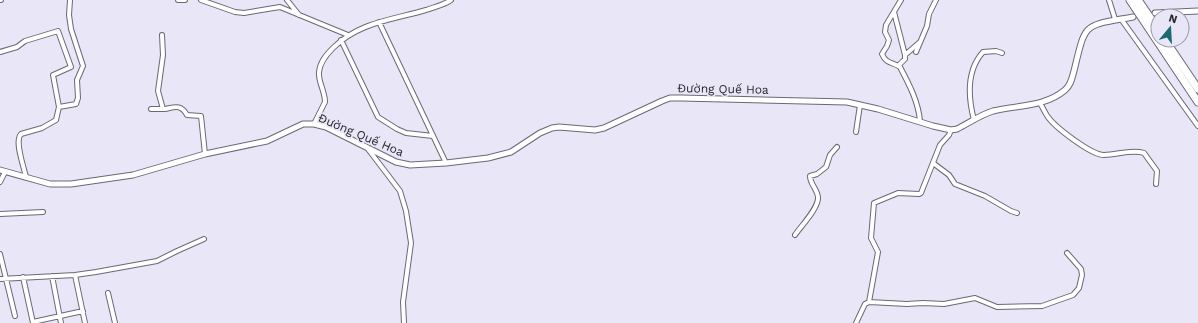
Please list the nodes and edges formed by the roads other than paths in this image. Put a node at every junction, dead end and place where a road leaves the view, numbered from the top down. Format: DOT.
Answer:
graph roads {
  1 [pos="70,0"];
  2 [pos="178,0"];
  3 [pos="185,0"];
  4 [pos="201,0"];
  5 [pos="287,0"];
  6 [pos="452,0"];
  7 [pos="901,0"];
  8 [pos="936,0"];
  9 [pos="1109,0"];
  10 [pos="1130,0"];
  11 [pos="1138,0"];
  12 [pos="894,12"];
  13 [pos="299,15"];
  14 [pos="1133,17"];
  15 [pos="1150,17"];
  16 [pos="1115,19"];
  17 [pos="1122,19"];
  18 [pos="379,22"];
  19 [pos="162,35"];
  20 [pos="348,35"];
  21 [pos="341,40"];
  22 [pos="922,40"];
  23 [pos="1170,48"];
  24 [pos="0,52"];
  25 [pos="916,52"];
  26 [pos="1002,53"];
  27 [pos="905,55"];
  28 [pos="899,65"];
  29 [pos="1198,89"];
  30 [pos="1198,102"];
  31 [pos="1040,103"];
  32 [pos="860,104"];
  33 [pos="59,107"];
  34 [pos="151,109"];
  35 [pos="163,109"];
  36 [pos="974,120"];
  37 [pos="920,122"];
  38 [pos="314,124"];
  39 [pos="1198,126"];
  40 [pos="951,130"];
  41 [pos="856,132"];
  42 [pos="434,136"];
  43 [pos="837,146"];
  44 [pos="366,147"];
  45 [pos="205,154"];
  46 [pos="446,163"];
  47 [pos="933,163"];
  48 [pos="3,171"];
  49 [pos="26,177"];
  50 [pos="0,182"];
  51 [pos="1156,184"];
  52 [pos="43,212"];
  53 [pos="1017,213"];
  54 [pos="0,214"];
  55 [pos="795,235"];
  56 [pos="204,239"];
  57 [pos="1067,253"];
  58 [pos="0,257"];
  59 [pos="75,275"];
  60 [pos="52,276"];
  61 [pos="23,277"];
  62 [pos="2,278"];
  63 [pos="108,293"];
  64 [pos="869,302"];
  65 [pos="83,311"];
  66 [pos="15,316"];
  67 [pos="60,316"];
  68 [pos="33,322"];
  69 [pos="61,323"];
  70 [pos="85,323"];
  71 [pos="115,323"];
  72 [pos="404,323"];
  73 [pos="856,323"];
  1 -- 33 [label="street"];
  2 -- 3 [label="street"];
  4 -- 13 [label="street"];
  5 -- 13 [label="street"];
  6 -- 18 [label="street"];
  7 -- 12 [label="street"];
  8 -- 22 [label="street"];
  9 -- 16 [label="street"];
  10 -- 30 [label="highway"];
  11 -- 15 [label="highway"];
  12 -- 27 [label="street"];
  12 -- 28 [label="street"];
  13 -- 20 [label="street"];
  14 -- 17 [label="street"];
  16 -- 17 [label="street"];
  16 -- 31 [label="street"];
  17 -- 39 [label="street"];
  18 -- 20 [label="street"];
  18 -- 42 [label="street"];
  19 -- 35 [label="street"];
  20 -- 21 [label="street"];
  21 -- 38 [label="street"];
  21 -- 42 [label="street"];
  22 -- 25 [label="street"];
  22 -- 27 [label="street"];
  23 -- 29 [label="highway"];
  24 -- 33 [label="street"];
  26 -- 36 [label="street"];
  27 -- 28 [label="street"];
  28 -- 37 [label="street"];
  31 -- 36 [label="street"];
  31 -- 51 [label="street"];
  32 -- 37 [label="street, Đường Quế Hoa"];
  32 -- 41 [label="street"];
  32 -- 46 [label="street, Đường Quế Hoa"];
  33 -- 49 [label="street"];
  34 -- 35 [label="street"];
  35 -- 45 [label="street"];
  36 -- 40 [label="street"];
  37 -- 40 [label="street, Đường Quế Hoa"];
  38 -- 44 [label="street, Đường Quế Hoa"];
  38 -- 45 [label="street, Đường Quế Hoa"];
  40 -- 47 [label="street"];
  42 -- 46 [label="street"];
  43 -- 55 [label="street"];
  44 -- 46 [label="street, Đường Quế Hoa"];
  44 -- 72 [label="street"];
  45 -- 49 [label="street, Đường Quế Hoa"];
  47 -- 53 [label="street"];
  47 -- 64 [label="street"];
  48 -- 49 [label="street, Đường Quế Hoa"];
  48 -- 50 [label="street"];
  52 -- 54 [label="street"];
  56 -- 59 [label="street"];
  57 -- 64 [label="street"];
  58 -- 62 [label="street"];
  59 -- 60 [label="street"];
  59 -- 65 [label="street"];
  60 -- 61 [label="street"];
  60 -- 67 [label="street"];
  61 -- 62 [label="street"];
  61 -- 68 [label="street"];
  62 -- 66 [label="street"];
  63 -- 71 [label="street"];
  64 -- 73 [label="street"];
  65 -- 67 [label="street"];
  65 -- 70 [label="street"];
  67 -- 68 [label="street"];
  67 -- 69 [label="street"];
}
